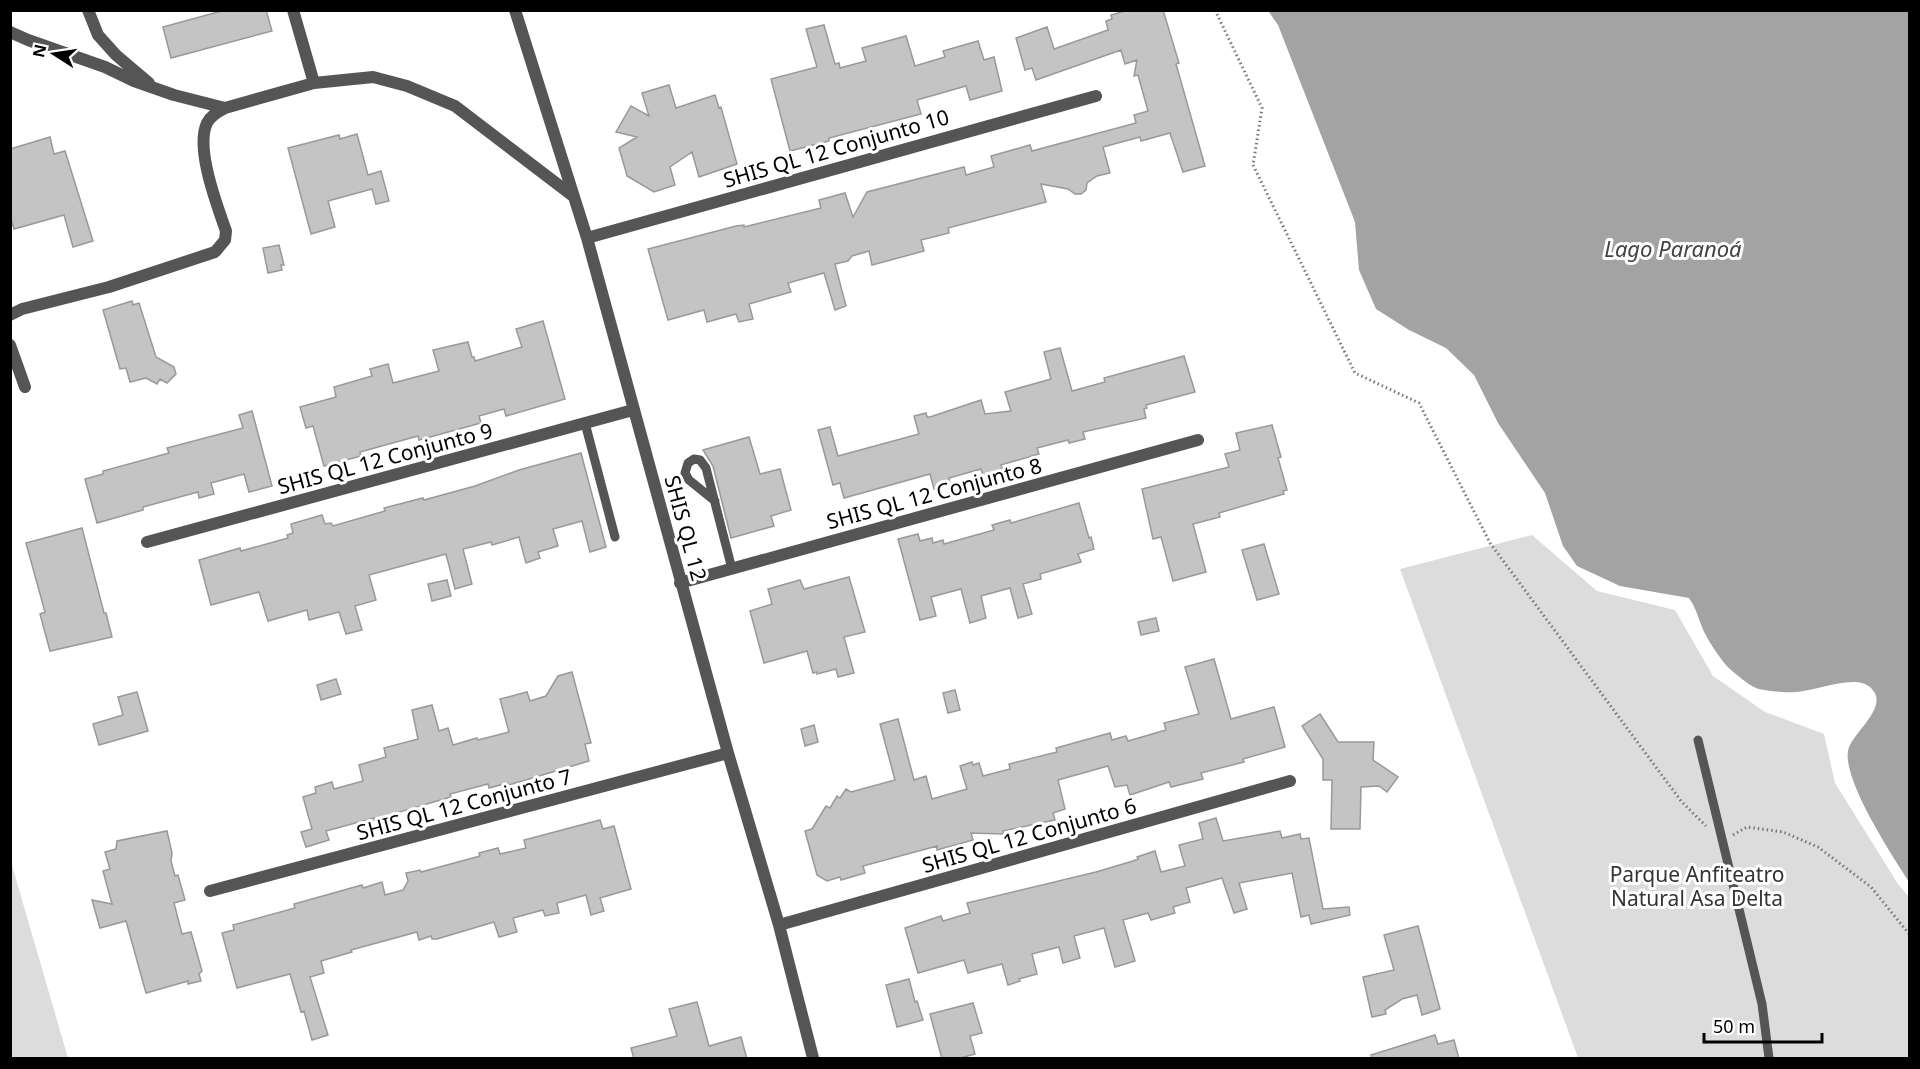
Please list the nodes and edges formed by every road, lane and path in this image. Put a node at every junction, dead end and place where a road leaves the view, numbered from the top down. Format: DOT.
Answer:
graph roads {
  1 [pos="88,10"];
  2 [pos="293,10"];
  3 [pos="515,10"];
  4 [pos="1215,10"];
  5 [pos="10,32"];
  6 [pos="314,83"];
  7 [pos="154,88"];
  8 [pos="1095,96"];
  9 [pos="225,108"];
  10 [pos="573,196"];
  11 [pos="586,238"];
  12 [pos="10,315"];
  13 [pos="10,345"];
  14 [pos="25,387"];
  15 [pos="633,410"];
  16 [pos="585,423"];
  17 [pos="1198,440"];
  18 [pos="715,501"];
  19 [pos="615,537"];
  20 [pos="147,542"];
  21 [pos="732,568"];
  22 [pos="680,583"];
  23 [pos="1698,740"];
  24 [pos="728,753"];
  25 [pos="1290,781"];
  26 [pos="1721,840"];
  27 [pos="210,891"];
  28 [pos="779,926"];
  29 [pos="1910,935"];
  30 [pos="813,1059"];
  31 [pos="1769,1059"];
  1 -- 7 [label="street"];
  2 -- 6 [label="street"];
  3 -- 10 [label="street, SHIS QL 12"];
  4 -- 26 [label="path"];
  5 -- 7 [label="street"];
  6 -- 9 [label="street"];
  6 -- 10 [label="street"];
  7 -- 9 [label="street"];
  8 -- 11 [label="street, SHIS QL 12 Conjunto 10"];
  9 -- 12 [label="street"];
  10 -- 11 [label="street, SHIS QL 12"];
  11 -- 15 [label="street, SHIS QL 12"];
  13 -- 14 [label="street"];
  15 -- 16 [label="street, SHIS QL 12 Conjunto 9"];
  15 -- 22 [label="street, SHIS QL 12"];
  16 -- 19 [label="lane"];
  16 -- 20 [label="street, SHIS QL 12 Conjunto 9"];
  17 -- 21 [label="street, SHIS QL 12 Conjunto 8"];
  18 -- 21 [label="lane"];
  21 -- 22 [label="street, SHIS QL 12 Conjunto 8"];
  22 -- 24 [label="street, SHIS QL 12"];
  23 -- 26 [label="lane"];
  24 -- 27 [label="street, SHIS QL 12 Conjunto 7"];
  24 -- 28 [label="street, SHIS QL 12"];
  25 -- 28 [label="street, SHIS QL 12 Conjunto 6"];
  26 -- 29 [label="path"];
  26 -- 31 [label="lane"];
  28 -- 30 [label="street, SHIS QL 12"];
}
